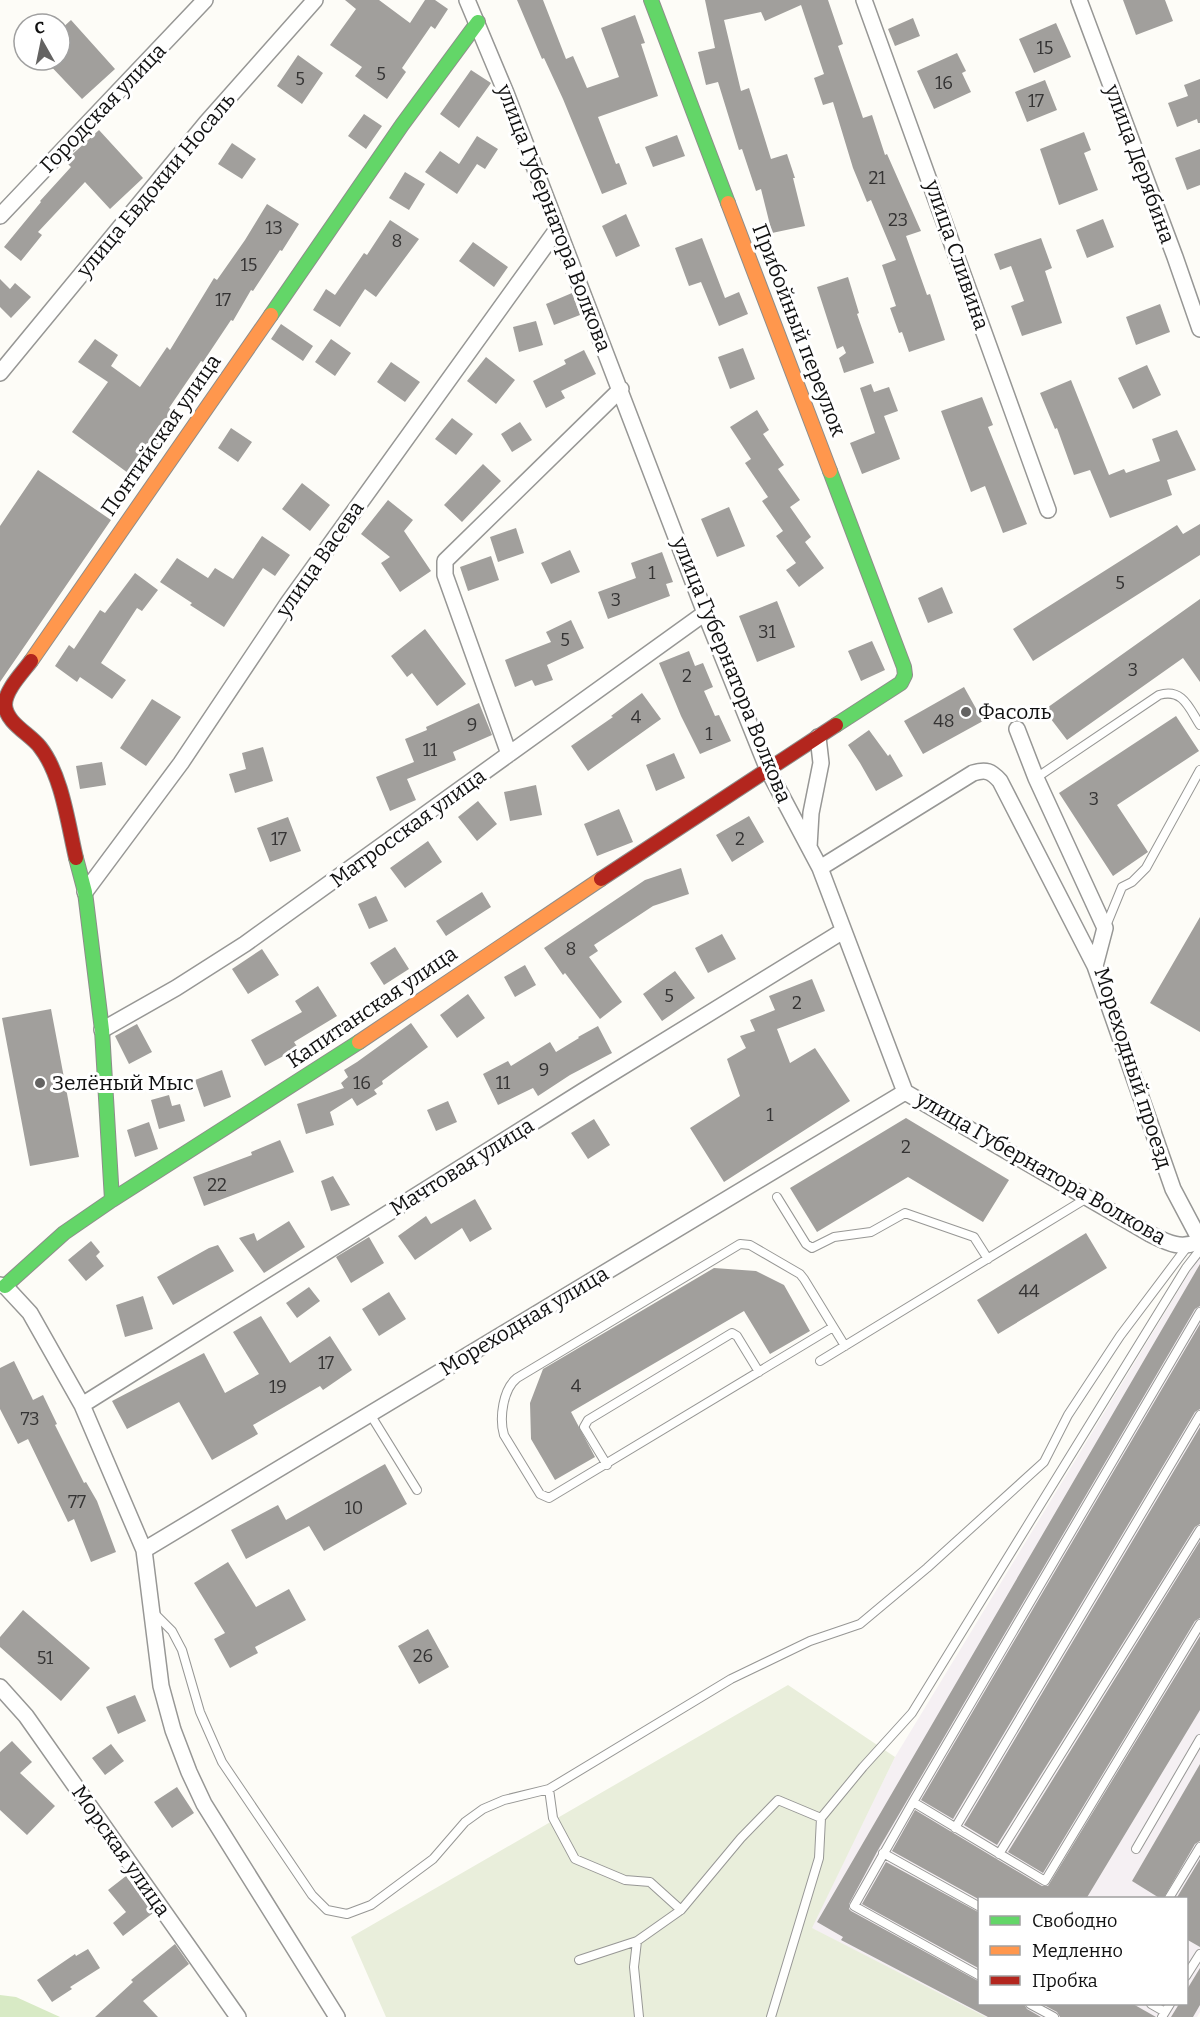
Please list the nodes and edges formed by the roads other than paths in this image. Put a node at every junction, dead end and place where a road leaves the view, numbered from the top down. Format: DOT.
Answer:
graph roads {
  1 [pos="205,0"];
  2 [pos="315,0"];
  3 [pos="467,0"];
  4 [pos="651,0"];
  5 [pos="864,0"];
  6 [pos="1079,0"];
  7 [pos="478,22"];
  8 [pos="0,216"];
  9 [pos="558,228"];
  10 [pos="1200,329"];
  11 [pos="0,374"];
  12 [pos="621,389"];
  13 [pos="1048,510"];
  14 [pos="705,613"];
  15 [pos="905,675"];
  16 [pos="1200,725"];
  17 [pos="1017,729"];
  18 [pos="818,737"];
  19 [pos="509,754"];
  20 [pos="768,770"];
  21 [pos="1200,770"];
  22 [pos="1036,778"];
  23 [pos="809,849"];
  24 [pos="820,868"];
  25 [pos="85,892"];
  26 [pos="1105,928"];
  27 [pos="843,931"];
  28 [pos="1095,966"];
  29 [pos="102,1030"];
  30 [pos="905,1092"];
  31 [pos="777,1197"];
  32 [pos="1088,1198"];
  33 [pos="112,1200"];
  34 [pos="1197,1244"];
  35 [pos="988,1259"];
  36 [pos="3,1285"];
  37 [pos="1200,1312"];
  38 [pos="833,1327"];
  39 [pos="845,1346"];
  40 [pos="819,1361"];
  41 [pos="759,1372"];
  42 [pos="82,1405"];
  43 [pos="370,1414"];
  44 [pos="1200,1415"];
  45 [pos="607,1465"];
  46 [pos="417,1490"];
  47 [pos="1200,1530"];
  48 [pos="144,1550"];
  49 [pos="152,1611"];
  50 [pos="1200,1624"];
  51 [pos="0,1686"];
  52 [pos="1200,1739"];
  53 [pos="549,1790"];
  54 [pos="913,1802"];
  55 [pos="821,1818"];
  56 [pos="954,1828"];
  57 [pos="1200,1847"];
  58 [pos="1136,1849"];
  59 [pos="883,1853"];
  60 [pos="999,1854"];
  61 [pos="1170,1897"];
  62 [pos="978,1906"];
  63 [pos="681,1910"];
  64 [pos="637,1941"];
  65 [pos="1198,1957"];
  66 [pos="579,1960"];
  67 [pos="1188,1973"];
  68 [pos="978,1975"];
  69 [pos="1032,2005"];
  70 [pos="238,2017"];
  71 [pos="337,2017"];
  72 [pos="639,2017"];
  73 [pos="771,2017"];
  74 [pos="1054,2017"];
  1 -- 8 [label="street, Городская улица"];
  2 -- 11 [label="street, улица Евдокии Носаль"];
  3 -- 7 [label="street, улица Губернатора Волкова"];
  4 -- 15 [label="street, Прибойный переулок"];
  5 -- 13 [label="street, улица Сливина"];
  6 -- 10 [label="street, улица Дерябина"];
  7 -- 9 [label="street, улица Губернатора Волкова"];
  7 -- 25 [label="street, Понтийская улица"];
  9 -- 12 [label="street, улица Губернатора Волкова"];
  9 -- 25 [label="street, улица Васева"];
  12 -- 14 [label="street, улица Губернатора Волкова"];
  12 -- 19 [label="street"];
  14 -- 19 [label="street, Матросская улица"];
  14 -- 20 [label="street, улица Губернатора Волкова"];
  15 -- 18 [label="street, Капитанская улица"];
  16 -- 22 [label="lane"];
  17 -- 22 [label="street"];
  18 -- 20 [label="street, Капитанская улица"];
  18 -- 23 [label="street"];
  19 -- 29 [label="street, Матросская улица"];
  20 -- 23 [label="street, улица Губернатора Волкова"];
  20 -- 33 [label="street, Капитанская улица"];
  21 -- 26 [label="lane"];
  22 -- 26 [label="street"];
  23 -- 24 [label="street, улица Губернатора Волкова"];
  24 -- 27 [label="street, улица Губернатора Волкова"];
  24 -- 28 [label="street"];
  25 -- 29 [label="street, Понтийская улица"];
  26 -- 28 [label="street, Мореходный проезд"];
  27 -- 30 [label="street, улица Губернатора Волкова"];
  27 -- 42 [label="street, Мачтовая улица"];
  28 -- 34 [label="street, Мореходный проезд"];
  29 -- 33 [label="street, Понтийская улица"];
  30 -- 32 [label="street, улица Губернатора Волкова"];
  30 -- 43 [label="street, Мореходная улица"];
  31 -- 35 [label="lane"];
  32 -- 34 [label="street, улица Губернатора Волкова"];
  32 -- 35 [label="lane"];
  33 -- 36 [label="street, Капитанская улица"];
  34 -- 53 [label="lane"];
  34 -- 55 [label="lane"];
  35 -- 39 [label="lane"];
  36 -- 42 [label="street"];
  37 -- 54 [label="lane"];
  38 -- 39 [label="lane"];
  38 -- 41 [label="lane"];
  38 -- 45 [label="lane"];
  39 -- 40 [label="lane"];
  41 -- 45 [label="lane"];
  41 -- 45 [label="lane"];
  42 -- 48 [label="street"];
  43 -- 46 [label="lane"];
  43 -- 48 [label="street, Мореходная улица"];
  44 -- 56 [label="lane"];
  47 -- 60 [label="lane"];
  48 -- 49 [label="street"];
  49 -- 53 [label="lane"];
  49 -- 71 [label="street"];
  50 -- 60 [label="lane"];
  51 -- 70 [label="street, Морская улица"];
  52 -- 58 [label="lane"];
  53 -- 63 [label="lane"];
  54 -- 56 [label="lane"];
  54 -- 59 [label="lane"];
  55 -- 63 [label="lane"];
  55 -- 73 [label="lane"];
  56 -- 60 [label="lane"];
  57 -- 61 [label="lane"];
  59 -- 62 [label="lane"];
  59 -- 68 [label="lane"];
  63 -- 64 [label="lane"];
  64 -- 66 [label="lane"];
  64 -- 72 [label="lane"];
  65 -- 67 [label="lane"];
  69 -- 74 [label="lane"];
}
